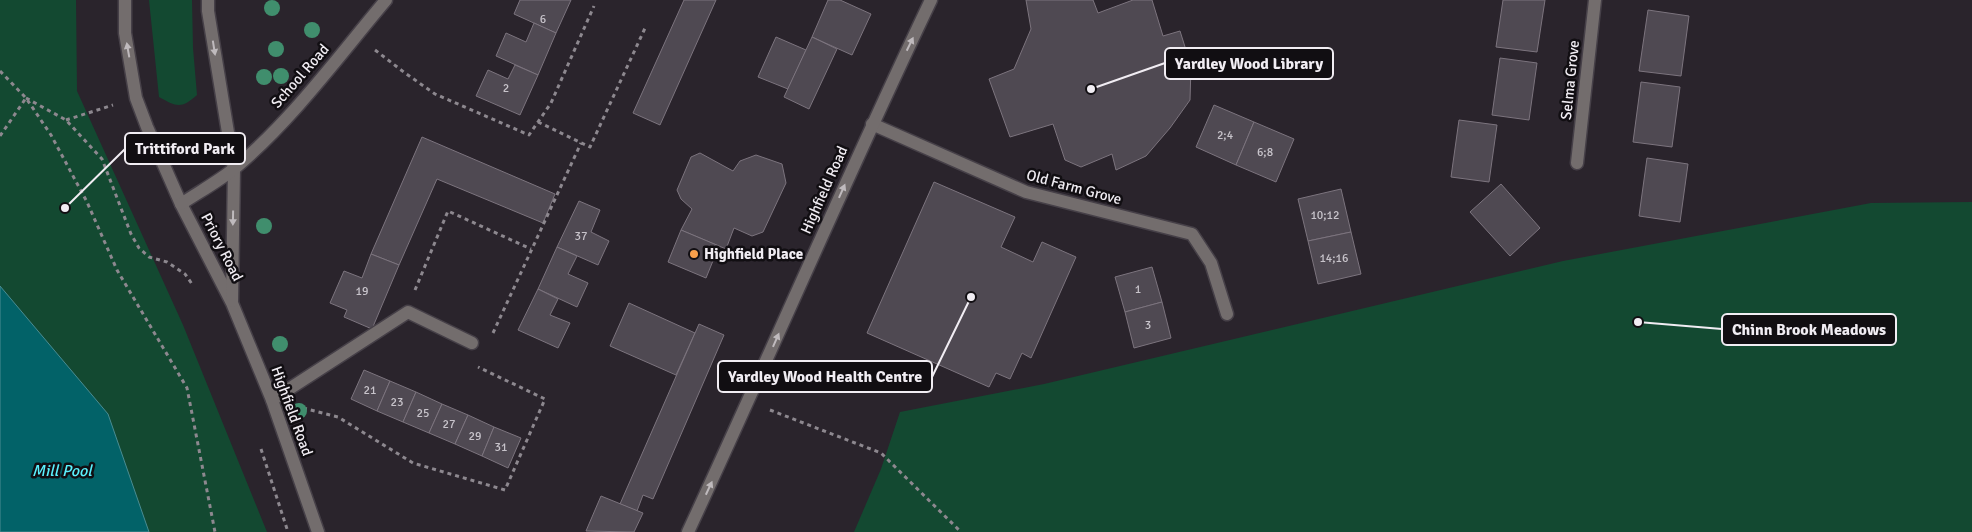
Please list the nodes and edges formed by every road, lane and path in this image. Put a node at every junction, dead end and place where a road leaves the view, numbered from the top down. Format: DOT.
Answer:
graph roads {
  1 [pos="125,0"];
  2 [pos="208,0"];
  3 [pos="386,0"];
  4 [pos="931,0"];
  5 [pos="1594,0"];
  6 [pos="594,6"];
  7 [pos="646,26"];
  8 [pos="357,35"];
  9 [pos="0,72"];
  10 [pos="26,98"];
  11 [pos="136,98"];
  12 [pos="66,120"];
  13 [pos="538,122"];
  14 [pos="872,124"];
  15 [pos="0,136"];
  16 [pos="581,143"];
  17 [pos="1577,163"];
  18 [pos="234,169"];
  19 [pos="181,204"];
  20 [pos="532,249"];
  21 [pos="196,288"];
  22 [pos="232,303"];
  23 [pos="408,312"];
  24 [pos="1227,314"];
  25 [pos="472,343"];
  26 [pos="485,348"];
  27 [pos="272,400"];
  28 [pos="748,402"];
  29 [pos="277,415"];
  30 [pos="215,532"];
  31 [pos="318,532"];
  32 [pos="688,532"];
  33 [pos="960,532"];
  11 -- 1 [label="street, Priory Road, one-way"];
  2 -- 18 [label="street, Priory Road, one-way"];
  3 -- 8 [label="street, School Road"];
  14 -- 4 [label="street, Highfield Road, one-way"];
  5 -- 17 [label="street, Selma Grove"];
  6 -- 13 [label="path"];
  7 -- 16 [label="path"];
  8 -- 13 [label="path"];
  8 -- 18 [label="street, School Road"];
  9 -- 10 [label="path"];
  10 -- 12 [label="path"];
  10 -- 15 [label="path"];
  10 -- 30 [label="path"];
  11 -- 12 [label="path"];
  11 -- 19 [label="street, Priory Road"];
  12 -- 21 [label="path"];
  13 -- 16 [label="path"];
  14 -- 24 [label="street, Old Farm Grove"];
  28 -- 14 [label="street, Highfield Road, one-way"];
  16 -- 20 [label="path"];
  18 -- 19 [label="street, School Road"];
  18 -- 22 [label="street, Priory Road, one-way"];
  19 -- 22 [label="street, Priory Road"];
  20 -- 23 [label="path"];
  20 -- 26 [label="path"];
  22 -- 27 [label="street, Highfield Road"];
  23 -- 25 [label="street"];
  23 -- 27 [label="street"];
  25 -- 26 [label="path"];
  26 -- 29 [label="path"];
  27 -- 29 [label="street, Highfield Road"];
  32 -- 28 [label="street, Highfield Road, one-way"];
  28 -- 33 [label="path"];
  29 -- 31 [label="street, Highfield Road"];
}
